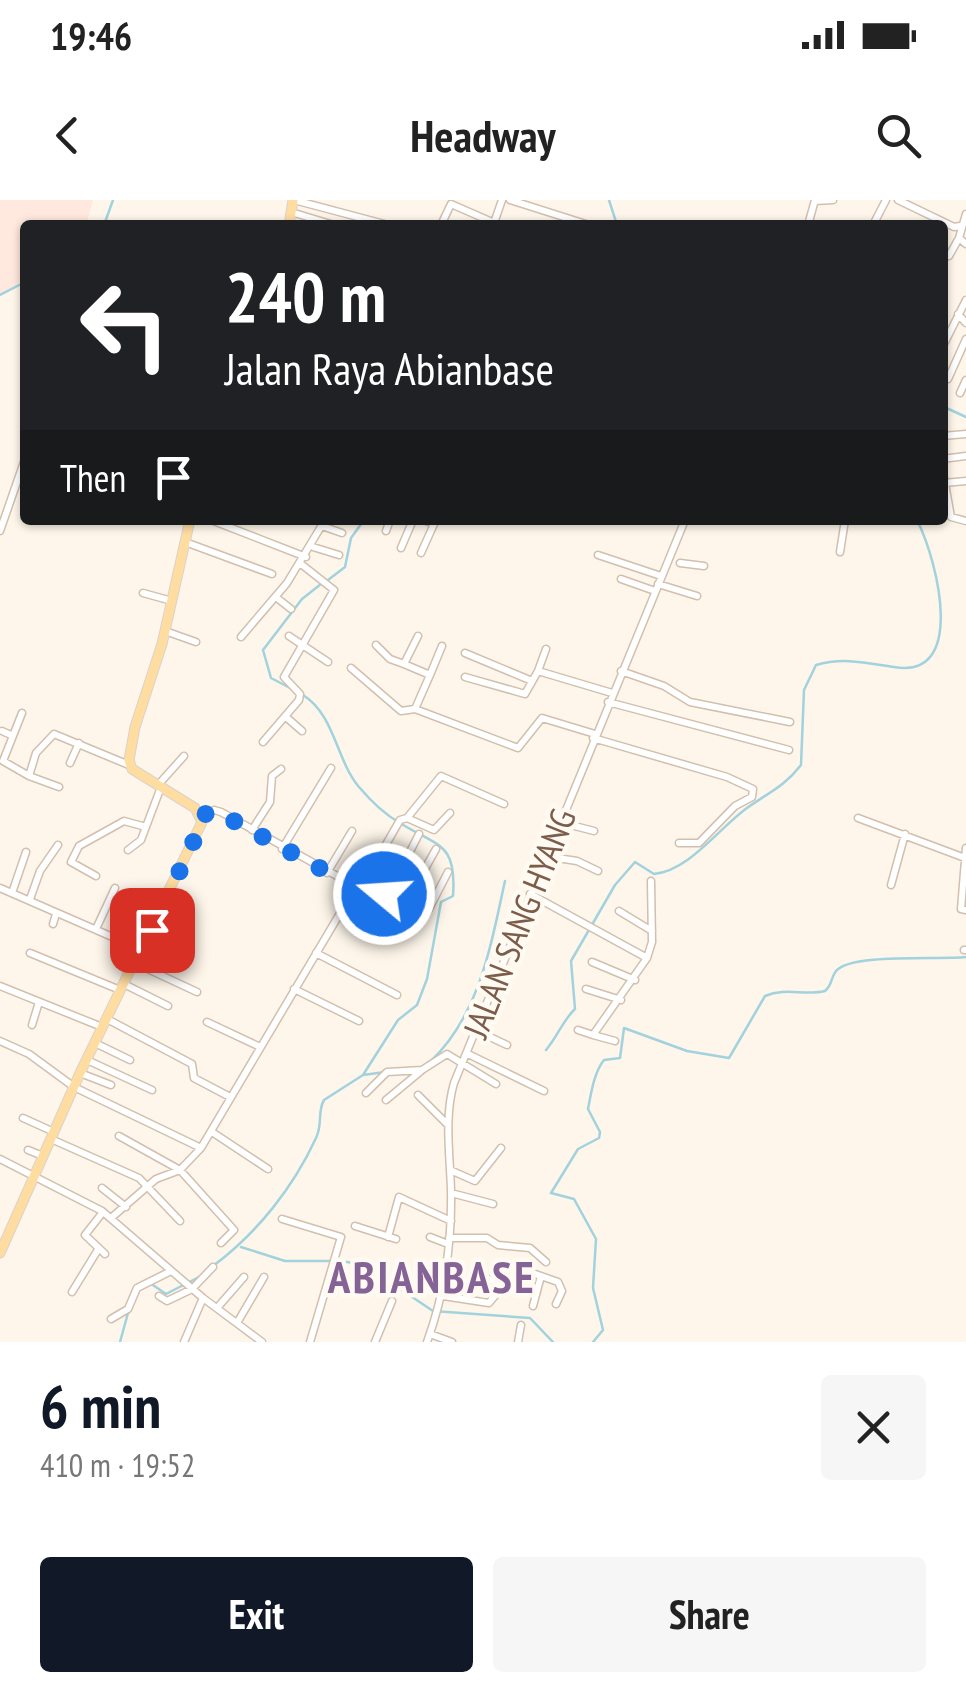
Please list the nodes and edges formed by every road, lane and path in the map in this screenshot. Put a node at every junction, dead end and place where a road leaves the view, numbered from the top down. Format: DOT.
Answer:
graph roads {
  1 [pos="294,200"];
  2 [pos="510,200"];
  3 [pos="815,200"];
  4 [pos="834,200"];
  5 [pos="898,200"];
  6 [pos="292,212"];
  7 [pos="966,214"];
  8 [pos="290,220"];
  9 [pos="318,220"];
  10 [pos="369,220"];
  11 [pos="443,220"];
  12 [pos="487,220"];
  13 [pos="573,220"];
  14 [pos="933,220"];
  15 [pos="948,224"];
  16 [pos="960,226"];
  17 [pos="963,241"];
  18 [pos="949,256"];
  19 [pos="966,300"];
  20 [pos="958,314"];
  21 [pos="966,323"];
  22 [pos="948,335"];
  23 [pos="966,338"];
  24 [pos="948,378"];
  25 [pos="966,380"];
  26 [pos="960,393"];
  27 [pos="20,473"];
  28 [pos="189,525"];
  29 [pos="223,525"];
  30 [pos="323,525"];
  31 [pos="328,525"];
  32 [pos="388,525"];
  33 [pos="410,525"];
  34 [pos="433,525"];
  35 [pos="683,525"];
  36 [pos="845,525"];
  37 [pos="0,531"];
  38 [pos="386,531"];
  39 [pos="342,533"];
  40 [pos="185,542"];
  41 [pos="313,547"];
  42 [pos="401,548"];
  43 [pos="840,552"];
  44 [pos="420,554"];
  45 [pos="339,555"];
  46 [pos="598,555"];
  47 [pos="304,560"];
  48 [pos="680,563"];
  49 [pos="704,566"];
  50 [pos="272,574"];
  51 [pos="621,579"];
  52 [pos="287,583"];
  53 [pos="658,584"];
  54 [pos="298,590"];
  55 [pos="143,593"];
  56 [pos="697,596"];
  57 [pos="277,598"];
  58 [pos="172,601"];
  59 [pos="292,609"];
  60 [pos="165,631"];
  61 [pos="289,636"];
  62 [pos="418,636"];
  63 [pos="241,637"];
  64 [pos="196,642"];
  65 [pos="376,644"];
  66 [pos="303,646"];
  67 [pos="442,646"];
  68 [pos="546,649"];
  69 [pos="465,652"];
  70 [pos="328,662"];
  71 [pos="404,664"];
  72 [pos="351,668"];
  73 [pos="621,670"];
  74 [pos="538,671"];
  75 [pos="430,675"];
  76 [pos="464,677"];
  77 [pos="532,682"];
  78 [pos="612,693"];
  79 [pos="608,702"];
  80 [pos="415,709"];
  81 [pos="22,712"];
  82 [pos="286,717"];
  83 [pos="790,722"];
  84 [pos="2,730"];
  85 [pos="302,731"];
  86 [pos="11,735"];
  87 [pos="594,736"];
  88 [pos="263,742"];
  89 [pos="79,743"];
  90 [pos="789,750"];
  91 [pos="184,756"];
  92 [pos="70,764"];
  93 [pos="129,765"];
  94 [pos="332,768"];
  95 [pos="281,770"];
  96 [pos="29,776"];
  97 [pos="159,786"];
  98 [pos="59,787"];
  99 [pos="504,804"];
  100 [pos="450,813"];
  101 [pos="201,816"];
  102 [pos="407,818"];
  103 [pos="858,818"];
  104 [pos="559,822"];
  105 [pos="146,827"];
  106 [pos="252,830"];
  107 [pos="594,831"];
  108 [pos="352,832"];
  109 [pos="419,834"];
  110 [pos="905,834"];
  111 [pos="678,843"];
  112 [pos="58,845"];
  113 [pos="436,848"];
  114 [pos="966,848"];
  115 [pos="282,849"];
  116 [pos="128,850"];
  117 [pos="26,852"];
  118 [pos="544,856"];
  119 [pos="965,862"];
  120 [pos="598,871"];
  121 [pos="448,872"];
  122 [pos="327,873"];
  123 [pos="96,876"];
  124 [pos="395,881"];
  125 [pos="651,881"];
  126 [pos="891,885"];
  127 [pos="0,888"];
  128 [pos="116,888"];
  129 [pos="358,889"];
  130 [pos="13,890"];
  131 [pos="413,890"];
  132 [pos="138,893"];
  133 [pos="530,894"];
  134 [pos="30,898"];
  135 [pos="433,901"];
  136 [pos="966,910"];
  137 [pos="161,911"];
  138 [pos="619,912"];
  139 [pos="56,914"];
  140 [pos="426,914"];
  141 [pos="184,916"];
  142 [pos="53,924"];
  143 [pos="96,929"];
  144 [pos="152,930"];
  145 [pos="652,931"];
  146 [pos="176,940"];
  147 [pos="141,950"];
  148 [pos="30,952"];
  149 [pos="316,953"];
  150 [pos="647,958"];
  151 [pos="135,962"];
  152 [pos="592,962"];
  153 [pos="635,980"];
  154 [pos="0,986"];
  155 [pos="123,987"];
  156 [pos="294,989"];
  157 [pos="586,989"];
  158 [pos="197,992"];
  159 [pos="396,995"];
  160 [pos="621,1000"];
  161 [pos="39,1002"];
  162 [pos="168,1006"];
  163 [pos="359,1021"];
  164 [pos="207,1022"];
  165 [pos="105,1023"];
  166 [pos="32,1026"];
  167 [pos="578,1030"];
  168 [pos="476,1031"];
  169 [pos="593,1035"];
  170 [pos="0,1041"];
  171 [pos="615,1041"];
  172 [pos="95,1043"];
  173 [pos="507,1045"];
  174 [pos="258,1046"];
  175 [pos="468,1054"];
  176 [pos="86,1060"];
  177 [pos="130,1060"];
  178 [pos="464,1063"];
  179 [pos="422,1070"];
  180 [pos="80,1072"];
  181 [pos="496,1084"];
  182 [pos="111,1085"];
  183 [pos="74,1088"];
  184 [pos="152,1090"];
  185 [pos="544,1091"];
  186 [pos="366,1092"];
  187 [pos="418,1096"];
  188 [pos="230,1097"];
  189 [pos="386,1100"];
  190 [pos="23,1118"];
  191 [pos="448,1125"];
  192 [pos="212,1132"];
  193 [pos="52,1135"];
  194 [pos="119,1136"];
  195 [pos="201,1148"];
  196 [pos="500,1148"];
  197 [pos="28,1150"];
  198 [pos="43,1156"];
  199 [pos="0,1159"];
  200 [pos="268,1168"];
  201 [pos="180,1170"];
  202 [pos="450,1170"];
  203 [pos="36,1174"];
  204 [pos="149,1185"];
  205 [pos="102,1188"];
  206 [pos="451,1193"];
  207 [pos="493,1204"];
  208 [pos="126,1207"];
  209 [pos="103,1212"];
  210 [pos="111,1218"];
  211 [pos="282,1219"];
  212 [pos="180,1221"];
  213 [pos="450,1221"];
  214 [pos="354,1226"];
  215 [pos="5,1231"];
  216 [pos="430,1237"];
  217 [pos="449,1241"];
  218 [pos="221,1243"];
  219 [pos="0,1253"];
  220 [pos="546,1262"];
  221 [pos="213,1267"];
  222 [pos="171,1270"];
  223 [pos="541,1276"];
  224 [pos="244,1277"];
  225 [pos="264,1277"];
  226 [pos="488,1279"];
  227 [pos="504,1284"];
  228 [pos="188,1286"];
  229 [pos="72,1292"];
  230 [pos="159,1296"];
  231 [pos="443,1296"];
  232 [pos="203,1298"];
  233 [pos="392,1301"];
  234 [pos="556,1304"];
  235 [pos="534,1306"];
  236 [pos="217,1308"];
  237 [pos="111,1320"];
  238 [pos="237,1323"];
  239 [pos="521,1325"];
  240 [pos="428,1338"];
  241 [pos="184,1342"];
  242 [pos="262,1342"];
  243 [pos="310,1342"];
  244 [pos="374,1342"];
  245 [pos="452,1342"];
  246 [pos="518,1342"];
  1 -- 6 [label="main road"];
  1 -- 10 [label="street"];
  2 -- 13 [label="street"];
  3 -- 4 [label="street"];
  5 -- 14 [label="street"];
  6 -- 8 [label="main road"];
  6 -- 9 [label="street"];
  7 -- 16 [label="street"];
  11 -- 12 [label="street"];
  15 -- 16 [label="street"];
  16 -- 17 [label="street"];
  17 -- 18 [label="street"];
  19 -- 20 [label="street"];
  20 -- 21 [label="street"];
  20 -- 22 [label="street"];
  23 -- 24 [label="street"];
  25 -- 26 [label="street"];
  27 -- 37 [label="street"];
  28 -- 40 [label="main road"];
  29 -- 47 [label="street"];
  30 -- 41 [label="street"];
  31 -- 39 [label="street"];
  32 -- 38 [label="street"];
  33 -- 42 [label="street"];
  34 -- 44 [label="street"];
  35 -- 53 [label="street, JALAN SANG HYANG"];
  36 -- 43 [label="street"];
  40 -- 50 [label="street"];
  40 -- 58 [label="main road"];
  41 -- 45 [label="street"];
  41 -- 47 [label="street"];
  46 -- 53 [label="street"];
  47 -- 52 [label="street"];
  47 -- 66 [label="street"];
  48 -- 49 [label="street"];
  51 -- 53 [label="street"];
  52 -- 54 [label="street"];
  52 -- 57 [label="street"];
  53 -- 56 [label="street"];
  53 -- 73 [label="street, JALAN SANG HYANG"];
  55 -- 58 [label="street"];
  57 -- 59 [label="street"];
  57 -- 63 [label="street"];
  58 -- 60 [label="main road"];
  60 -- 64 [label="street"];
  60 -- 93 [label="main road"];
  61 -- 66 [label="street"];
  62 -- 71 [label="street"];
  65 -- 71 [label="street"];
  66 -- 70 [label="street"];
  66 -- 82 [label="street"];
  67 -- 75 [label="street"];
  68 -- 74 [label="street"];
  69 -- 77 [label="street"];
  71 -- 75 [label="street"];
  72 -- 80 [label="street"];
  73 -- 78 [label="street, JALAN SANG HYANG"];
  73 -- 83 [label="street"];
  74 -- 77 [label="street"];
  74 -- 78 [label="street"];
  75 -- 80 [label="street"];
  76 -- 77 [label="street"];
  78 -- 79 [label="street, JALAN SANG HYANG"];
  79 -- 87 [label="street, JALAN SANG HYANG"];
  79 -- 90 [label="street"];
  80 -- 87 [label="street"];
  81 -- 86 [label="street"];
  82 -- 85 [label="street"];
  82 -- 88 [label="street"];
  84 -- 86 [label="street"];
  86 -- 96 [label="street"];
  87 -- 104 [label="street, JALAN SANG HYANG"];
  87 -- 111 [label="street"];
  89 -- 92 [label="street"];
  89 -- 93 [label="street"];
  89 -- 96 [label="street"];
  91 -- 97 [label="street"];
  93 -- 97 [label="main road"];
  94 -- 115 [label="street"];
  95 -- 106 [label="street"];
  96 -- 98 [label="street"];
  97 -- 101 [label="main road"];
  97 -- 105 [label="street"];
  99 -- 102 [label="street"];
  100 -- 102 [label="street"];
  101 -- 106 [label="street"];
  101 -- 137 [label="main road"];
  102 -- 129 [label="street"];
  103 -- 110 [label="street"];
  104 -- 107 [label="street"];
  104 -- 118 [label="street, JALAN SANG HYANG"];
  105 -- 116 [label="street"];
  105 -- 123 [label="street"];
  106 -- 115 [label="street"];
  108 -- 122 [label="street"];
  109 -- 124 [label="street"];
  110 -- 119 [label="street"];
  110 -- 126 [label="street"];
  112 -- 134 [label="street"];
  113 -- 131 [label="street"];
  114 -- 119 [label="street"];
  115 -- 122 [label="street"];
  117 -- 130 [label="street"];
  118 -- 120 [label="street"];
  118 -- 133 [label="street, JALAN SANG HYANG"];
  119 -- 136 [label="street"];
  121 -- 135 [label="street"];
  122 -- 129 [label="street"];
  124 -- 129 [label="street"];
  124 -- 131 [label="street"];
  125 -- 145 [label="street"];
  127 -- 130 [label="street"];
  128 -- 143 [label="street"];
  129 -- 149 [label="street"];
  130 -- 134 [label="street"];
  131 -- 135 [label="street"];
  132 -- 137 [label="street"];
  133 -- 150 [label="street"];
  133 -- 168 [label="street, JALAN SANG HYANG"];
  134 -- 139 [label="street"];
  135 -- 140 [label="street"];
  137 -- 141 [label="street"];
  137 -- 144 [label="main road"];
  138 -- 145 [label="street"];
  139 -- 142 [label="street"];
  139 -- 143 [label="street"];
  143 -- 147 [label="street"];
  144 -- 146 [label="street"];
  144 -- 147 [label="main road"];
  145 -- 150 [label="street"];
  147 -- 151 [label="main road"];
  148 -- 155 [label="street"];
  149 -- 156 [label="street"];
  149 -- 159 [label="street"];
  150 -- 153 [label="street"];
  151 -- 155 [label="main road"];
  151 -- 158 [label="street"];
  152 -- 153 [label="street"];
  153 -- 160 [label="street"];
  154 -- 161 [label="street"];
  155 -- 162 [label="street"];
  155 -- 165 [label="main road"];
  156 -- 163 [label="street"];
  156 -- 174 [label="street"];
  157 -- 160 [label="street"];
  160 -- 169 [label="street"];
  161 -- 165 [label="street"];
  161 -- 166 [label="street"];
  164 -- 174 [label="street"];
  165 -- 172 [label="main road"];
  165 -- 188 [label="street"];
  167 -- 169 [label="street"];
  168 -- 173 [label="street"];
  168 -- 175 [label="street, JALAN SANG HYANG"];
  169 -- 171 [label="street"];
  170 -- 183 [label="street"];
  172 -- 176 [label="main road"];
  172 -- 177 [label="street"];
  174 -- 188 [label="street"];
  175 -- 178 [label="street, JALAN SANG HYANG"];
  175 -- 185 [label="street"];
  176 -- 180 [label="main road"];
  176 -- 184 [label="street"];
  178 -- 179 [label="street"];
  178 -- 181 [label="street"];
  178 -- 191 [label="street, JALAN SANG HYANG"];
  179 -- 186 [label="street"];
  179 -- 189 [label="street"];
  180 -- 182 [label="street"];
  180 -- 183 [label="main road"];
  183 -- 193 [label="main road"];
  183 -- 195 [label="street"];
  187 -- 191 [label="street"];
  188 -- 192 [label="street"];
  190 -- 193 [label="street"];
  191 -- 202 [label="street, JALAN SANG HYANG"];
  192 -- 195 [label="street"];
  192 -- 200 [label="street"];
  193 -- 198 [label="main road"];
  193 -- 204 [label="street"];
  194 -- 201 [label="street"];
  195 -- 201 [label="street"];
  196 -- 202 [label="street"];
  197 -- 198 [label="street"];
  198 -- 203 [label="main road"];
  199 -- 203 [label="street"];
  201 -- 204 [label="street"];
  201 -- 218 [label="street"];
  202 -- 206 [label="street, JALAN SANG HYANG"];
  203 -- 209 [label="street"];
  203 -- 215 [label="main road"];
  204 -- 208 [label="street"];
  204 -- 212 [label="street"];
  205 -- 208 [label="street"];
  206 -- 207 [label="street"];
  206 -- 213 [label="street, JALAN SANG HYANG"];
  208 -- 210 [label="street"];
  209 -- 210 [label="street"];
  209 -- 229 [label="street"];
  210 -- 222 [label="street"];
  211 -- 243 [label="street"];
  213 -- 214 [label="street"];
  213 -- 217 [label="street, JALAN SANG HYANG"];
  215 -- 219 [label="main road"];
  216 -- 217 [label="street"];
  217 -- 220 [label="street"];
  217 -- 231 [label="street, JALAN SANG HYANG"];
  221 -- 228 [label="street"];
  222 -- 228 [label="street"];
  222 -- 237 [label="street"];
  223 -- 227 [label="street"];
  223 -- 234 [label="street"];
  223 -- 235 [label="street"];
  224 -- 236 [label="street"];
  225 -- 238 [label="street"];
  226 -- 227 [label="street"];
  227 -- 231 [label="street"];
  228 -- 230 [label="street"];
  228 -- 232 [label="street"];
  231 -- 240 [label="street, JALAN SANG HYANG"];
  232 -- 236 [label="street"];
  232 -- 241 [label="street"];
  233 -- 244 [label="street"];
  236 -- 238 [label="street"];
  238 -- 242 [label="street"];
  239 -- 246 [label="street"];
  240 -- 245 [label="street"];
}
